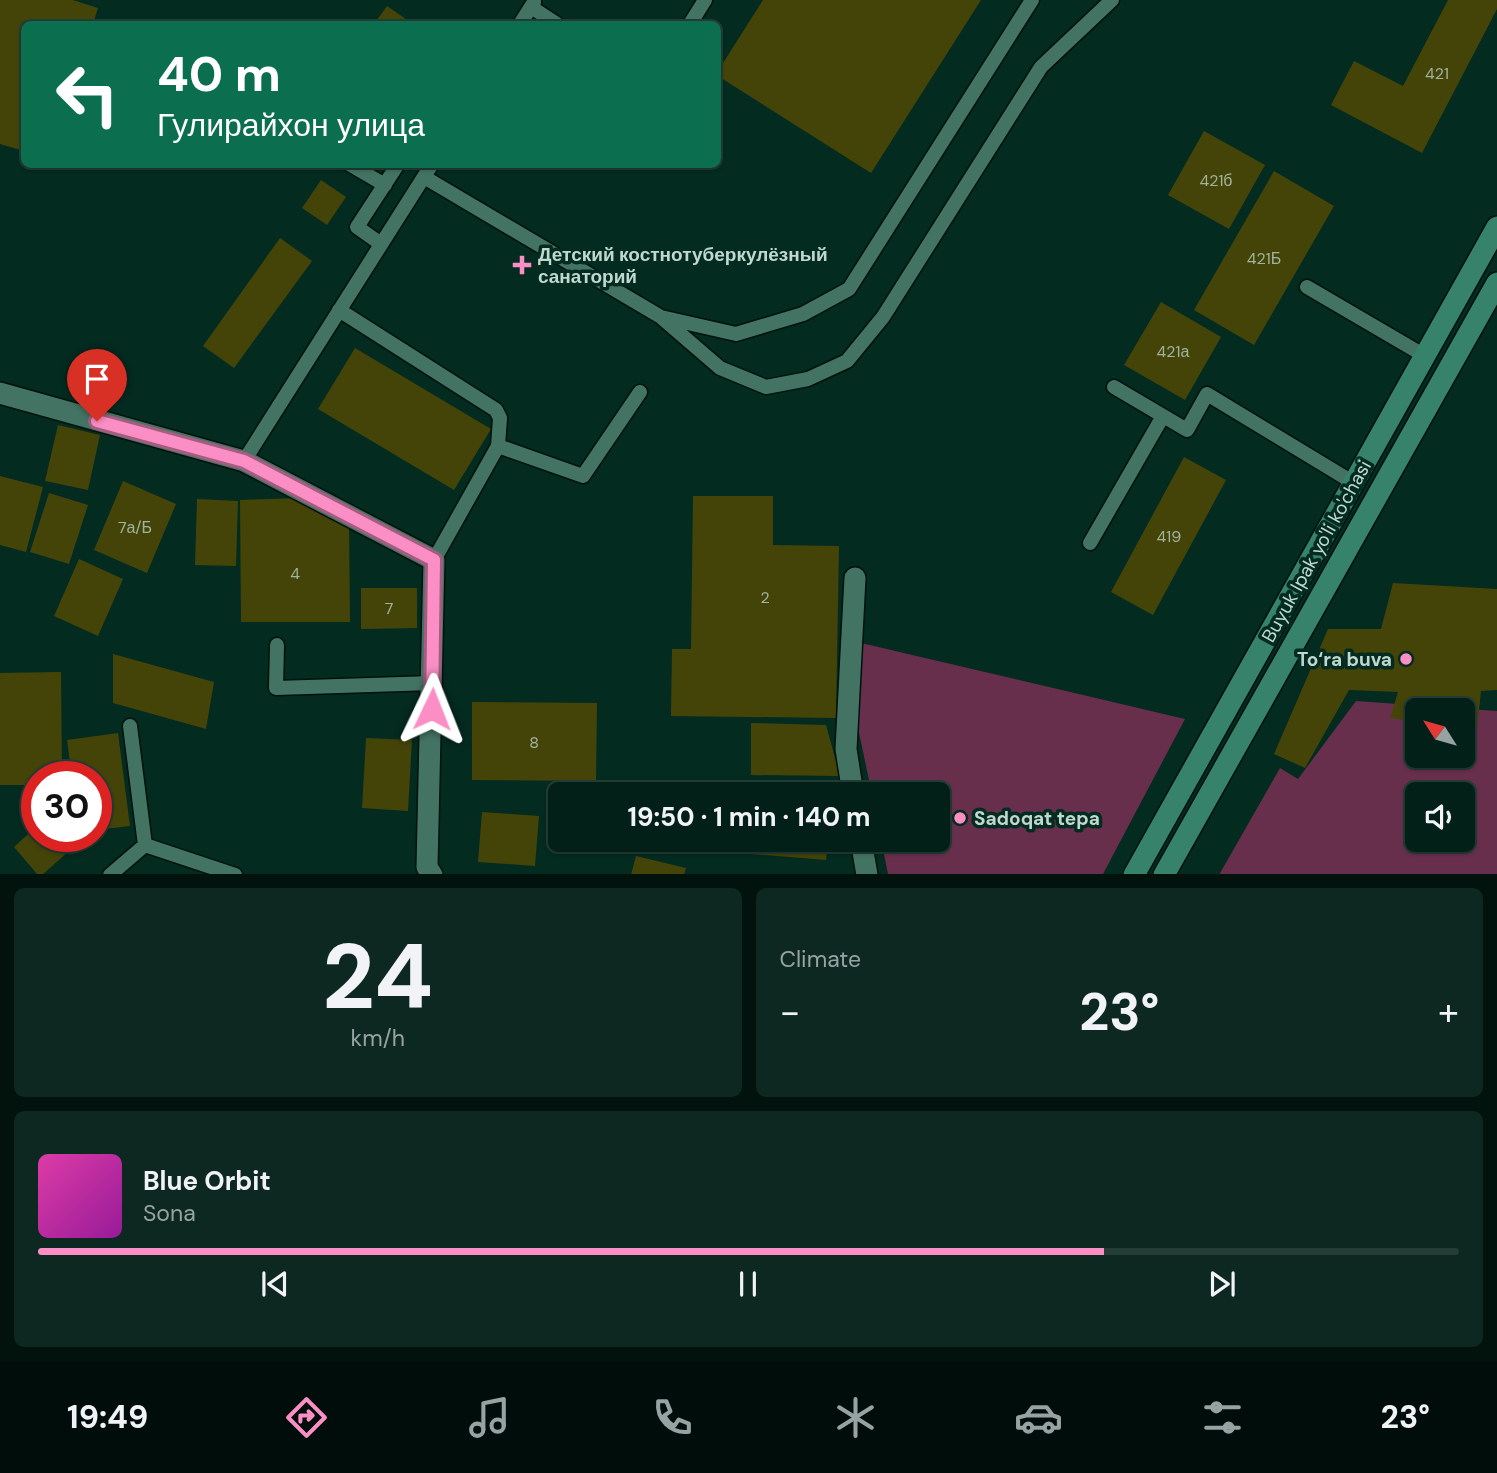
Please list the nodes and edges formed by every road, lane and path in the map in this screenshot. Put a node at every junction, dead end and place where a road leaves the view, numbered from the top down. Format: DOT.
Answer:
graph roads {
  1 [pos="705,0"];
  2 [pos="1032,0"];
  3 [pos="1112,0"];
  4 [pos="533,4"];
  5 [pos="522,21"];
  6 [pos="553,21"];
  7 [pos="692,21"];
  8 [pos="356,168"];
  9 [pos="396,168"];
  10 [pos="428,171"];
  11 [pos="385,185"];
  12 [pos="1497,228"];
  13 [pos="381,244"];
  14 [pos="1497,283"];
  15 [pos="1307,287"];
  16 [pos="339,310"];
  17 [pos="661,317"];
  18 [pos="1425,356"];
  19 [pos="1114,387"];
  20 [pos="640,392"];
  21 [pos="0,393"];
  22 [pos="1163,416"];
  23 [pos="498,446"];
  24 [pos="244,461"];
  25 [pos="1354,482"];
  26 [pos="1090,543"];
  27 [pos="434,560"];
  28 [pos="855,578"];
  29 [pos="277,645"];
  30 [pos="433,682"];
  31 [pos="130,726"];
  32 [pos="851,782"];
  33 [pos="145,845"];
  34 [pos="863,852"];
  35 [pos="110,874"];
  36 [pos="235,874"];
  37 [pos="432,874"];
  38 [pos="867,874"];
  39 [pos="1134,874"];
  40 [pos="1164,874"];
  1 -- 7 [label="lane"];
  2 -- 17 [label="lane"];
  3 -- 17 [label="lane"];
  4 -- 5 [label="lane"];
  4 -- 6 [label="lane"];
  8 -- 11 [label="lane"];
  9 -- 11 [label="lane"];
  10 -- 13 [label="lane"];
  10 -- 17 [label="lane"];
  11 -- 13 [label="lane"];
  12 -- 18 [label="main road, Buyuk Ipak yo'li ko'chasi"];
  13 -- 16 [label="lane"];
  14 -- 40 [label="main road, Buyuk Ipak yo'li ko'chasi"];
  15 -- 18 [label="lane"];
  16 -- 23 [label="lane"];
  16 -- 24 [label="lane"];
  18 -- 25 [label="main road, Buyuk Ipak yo'li ko'chasi"];
  19 -- 22 [label="lane"];
  20 -- 23 [label="lane"];
  21 -- 24 [label="street"];
  22 -- 25 [label="lane"];
  22 -- 26 [label="lane"];
  23 -- 27 [label="lane"];
  24 -- 27 [label="street"];
  25 -- 39 [label="main road, Buyuk Ipak yo'li ko'chasi"];
  27 -- 30 [label="street"];
  28 -- 32 [label="street"];
  29 -- 30 [label="lane"];
  30 -- 37 [label="street"];
  31 -- 33 [label="lane"];
  33 -- 35 [label="lane"];
  33 -- 36 [label="lane"];
  34 -- 38 [label="street"];
}
